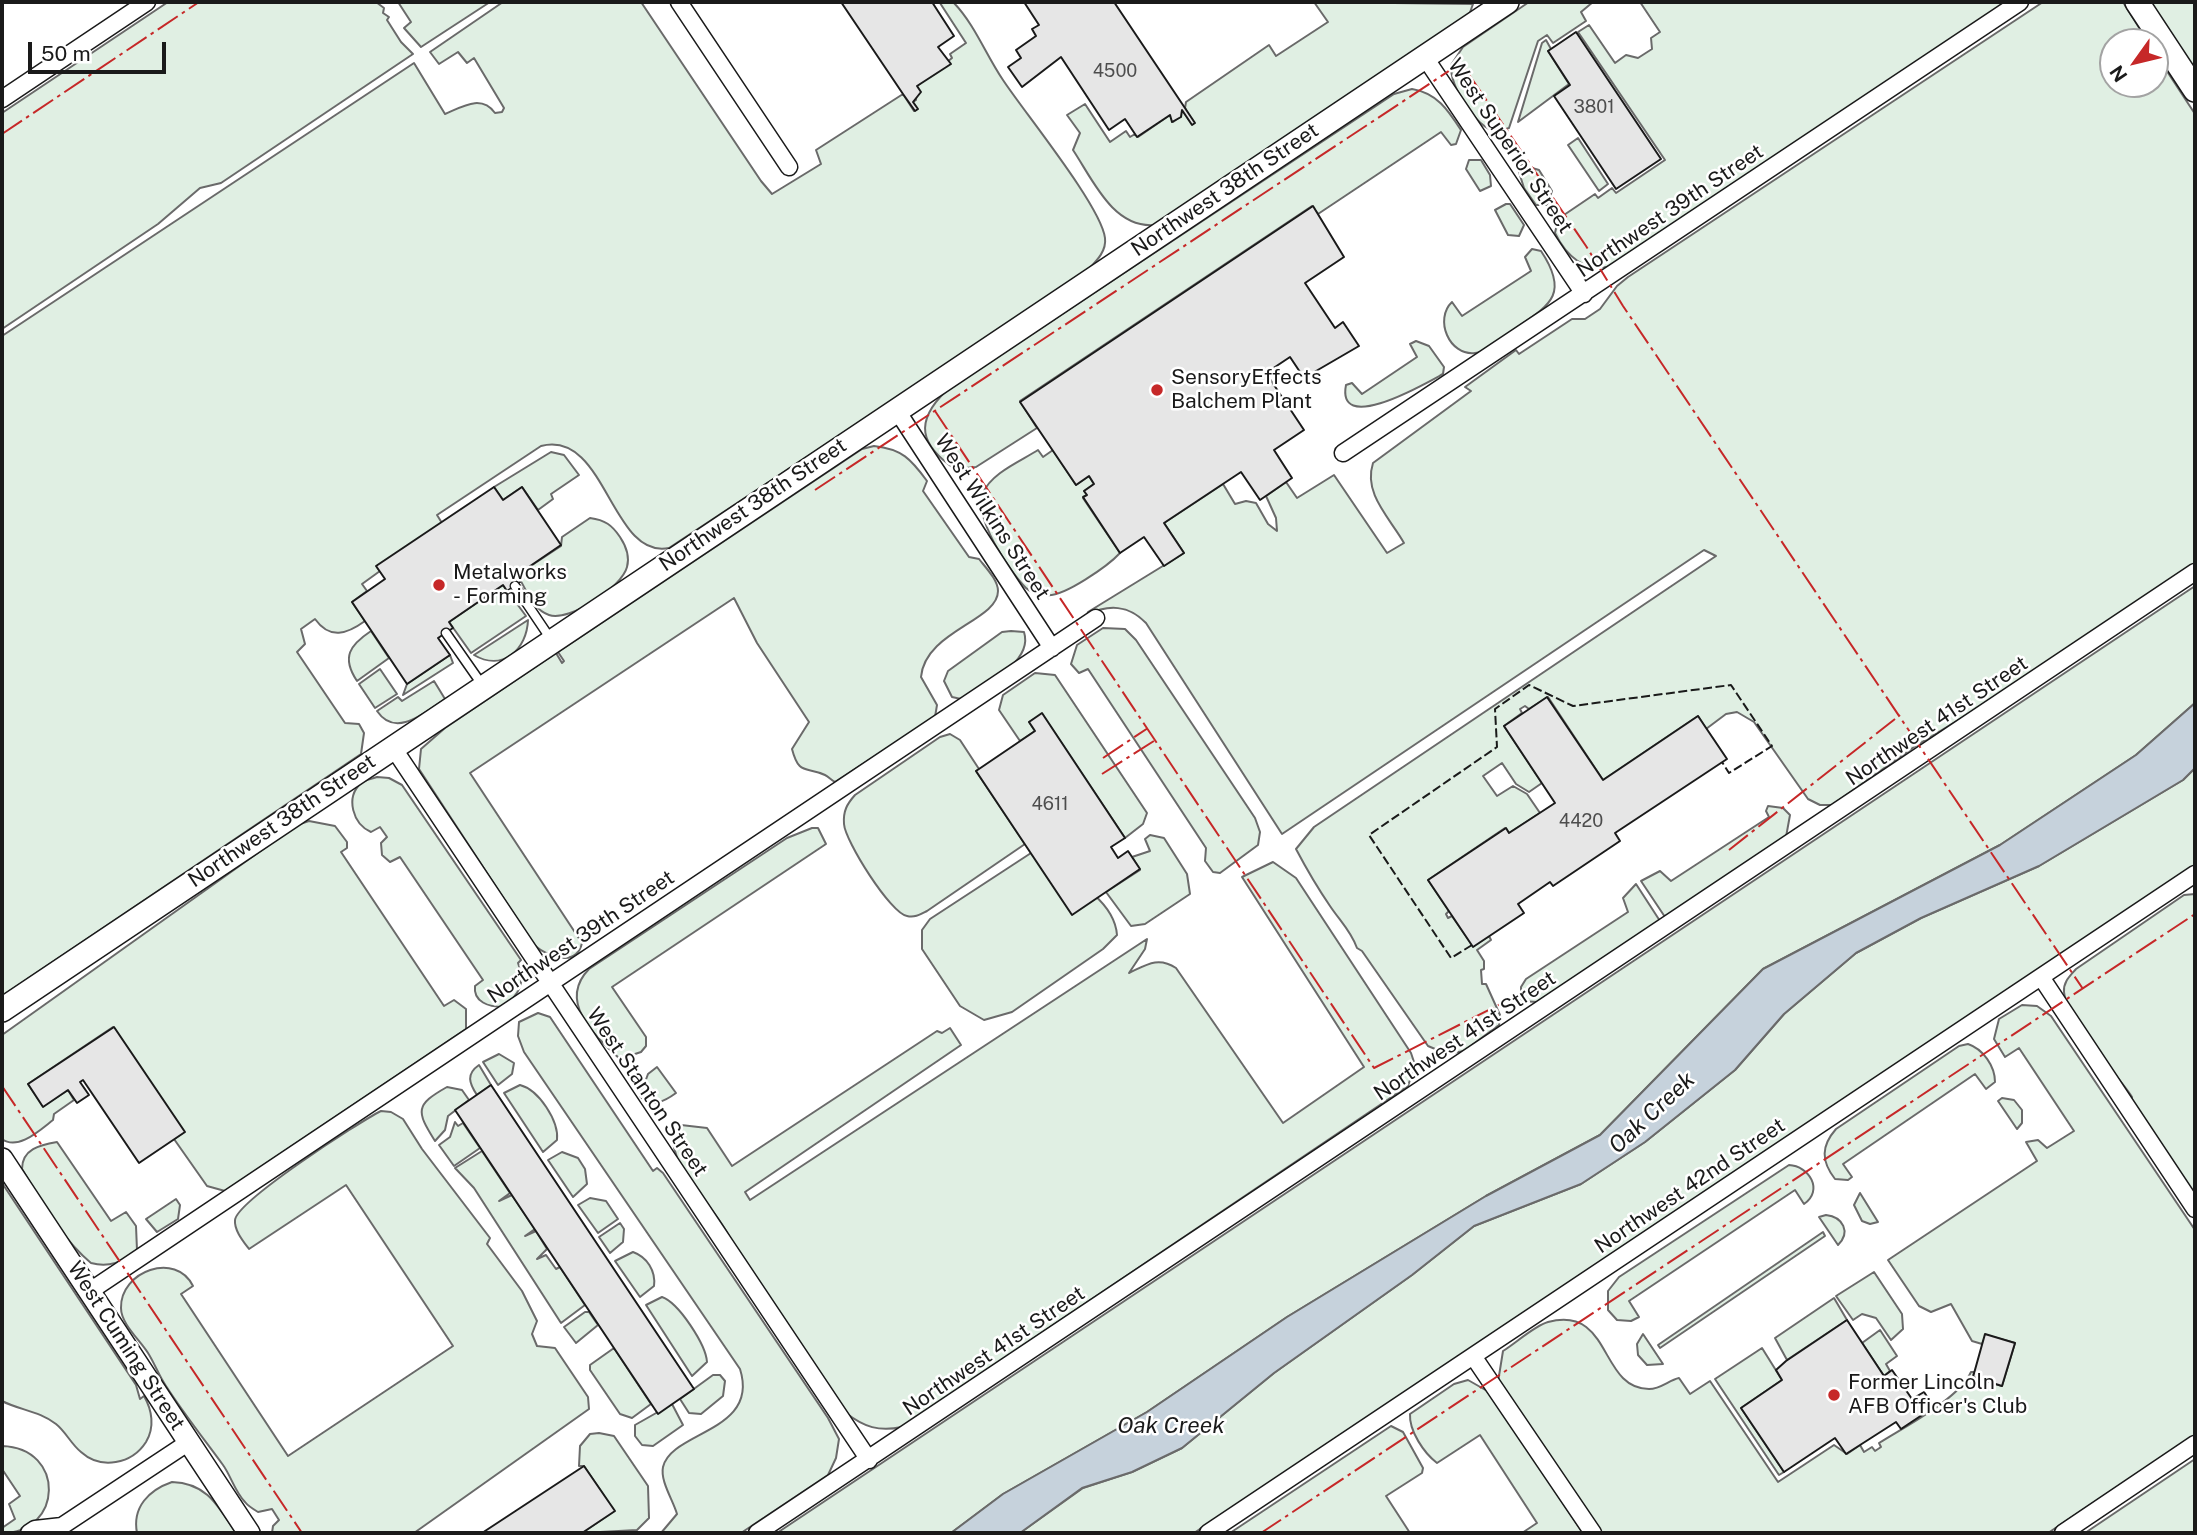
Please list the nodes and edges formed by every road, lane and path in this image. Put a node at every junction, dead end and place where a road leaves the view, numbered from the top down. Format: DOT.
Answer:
graph roads {
  1 [pos="147,2"];
  2 [pos="679,2"];
  3 [pos="1507,2"];
  4 [pos="2020,2"];
  5 [pos="2137,2"];
  6 [pos="1424,56"];
  7 [pos="2195,90"];
  8 [pos="2,99"];
  9 [pos="789,167"];
  10 [pos="1584,294"];
  11 [pos="896,409"];
  12 [pos="1343,453"];
  13 [pos="2195,572"];
  14 [pos="515,586"];
  15 [pos="1096,618"];
  16 [pos="446,633"];
  17 [pos="551,640"];
  18 [pos="1052,648"];
  19 [pos="483,685"];
  20 [pos="392,746"];
  21 [pos="2195,874"];
  22 [pos="2041,977"];
  23 [pos="549,983"];
  24 [pos="2,1010"];
  25 [pos="2,1159"];
  26 [pos="2195,1209"];
  27 [pos="90,1291"];
  28 [pos="1473,1356"];
  29 [pos="189,1443"];
  30 [pos="2195,1444"];
  31 [pos="869,1460"];
  32 [pos="60,1530"];
  33 [pos="29,1533"];
  34 [pos="249,1533"];
  35 [pos="757,1533"];
  36 [pos="1208,1533"];
  37 [pos="1593,1533"];
  38 [pos="2063,1533"];
  1 -- 8 [label="street"];
  2 -- 9 [label="street"];
  3 -- 6 [label="main road, Northwest 38th Street"];
  4 -- 10 [label="street, Northwest 39th Street"];
  5 -- 7 [label="main road"];
  6 -- 10 [label="street, West Superior Street"];
  6 -- 11 [label="main road, Northwest 38th Street"];
  10 -- 12 [label="street, Northwest 39th Street"];
  11 -- 17 [label="main road, Northwest 38th Street"];
  11 -- 18 [label="street, West Wilkins Street"];
  13 -- 31 [label="street, Northwest 41st Street"];
  14 -- 17 [label="lane"];
  15 -- 18 [label="street, Northwest 39th Street"];
  16 -- 19 [label="lane"];
  17 -- 19 [label="main road, Northwest 38th Street"];
  18 -- 23 [label="street, Northwest 39th Street"];
  19 -- 20 [label="main road, Northwest 38th Street"];
  20 -- 23 [label="street, West Stanton Street"];
  20 -- 24 [label="main road, Northwest 38th Street"];
  21 -- 22 [label="street, Northwest 42nd Street"];
  22 -- 26 [label="street"];
  22 -- 28 [label="street, Northwest 42nd Street"];
  23 -- 27 [label="street, Northwest 39th Street"];
  23 -- 31 [label="street, West Stanton Street"];
  25 -- 27 [label="street, West Cuming Street"];
  27 -- 29 [label="street, West Cuming Street"];
  28 -- 36 [label="street, Northwest 42nd Street"];
  28 -- 37 [label="street"];
  29 -- 32 [label="street"];
  29 -- 34 [label="street, West Cuming Street"];
  30 -- 38 [label="street"];
  31 -- 35 [label="street, Northwest 41st Street"];
  32 -- 33 [label="street"];
}
